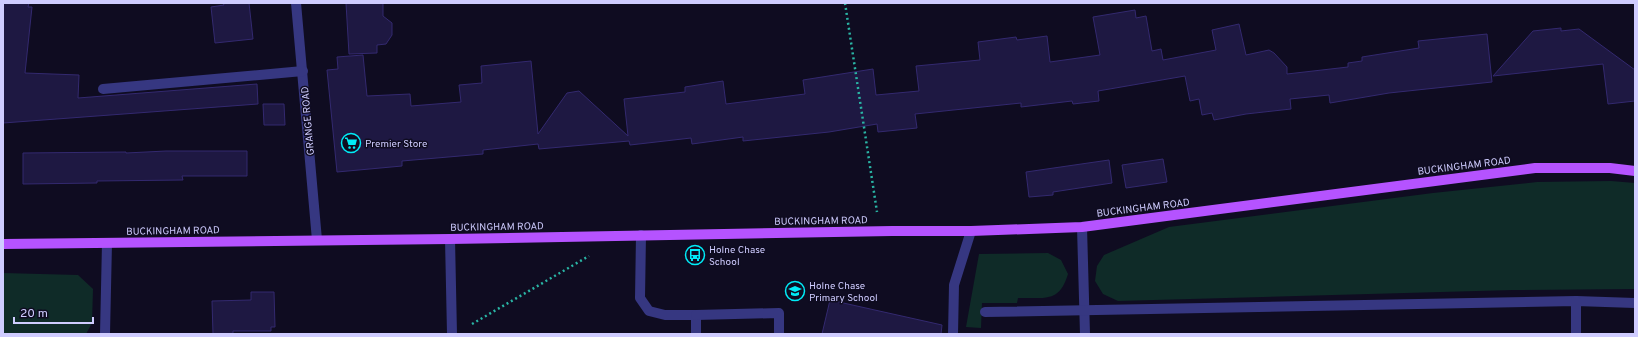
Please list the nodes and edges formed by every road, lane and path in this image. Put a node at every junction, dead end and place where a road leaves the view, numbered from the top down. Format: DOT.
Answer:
graph roads {
  1 [pos="296,3"];
  2 [pos="845,3"];
  3 [pos="303,72"];
  4 [pos="103,89"];
  5 [pos="1635,171"];
  6 [pos="877,212"];
  7 [pos="1082,226"];
  8 [pos="971,231"];
  9 [pos="641,235"];
  10 [pos="450,239"];
  11 [pos="317,240"];
  12 [pos="107,243"];
  13 [pos="3,244"];
  14 [pos="595,252"];
  15 [pos="1576,301"];
  16 [pos="1635,302"];
  17 [pos="1084,311"];
  18 [pos="985,312"];
  19 [pos="696,315"];
  20 [pos="472,324"];
  21 [pos="105,334"];
  22 [pos="452,334"];
  23 [pos="696,334"];
  24 [pos="779,334"];
  25 [pos="953,334"];
  26 [pos="1085,334"];
  27 [pos="1576,334"];
  1 -- 3 [label="street, GRANGE ROAD"];
  2 -- 6 [label="path"];
  3 -- 4 [label="street"];
  3 -- 11 [label="street, GRANGE ROAD"];
  5 -- 7 [label="main road, BUCKINGHAM ROAD"];
  7 -- 8 [label="main road, BUCKINGHAM ROAD"];
  7 -- 17 [label="street"];
  8 -- 9 [label="main road, BUCKINGHAM ROAD"];
  8 -- 25 [label="street"];
  9 -- 10 [label="main road, BUCKINGHAM ROAD"];
  9 -- 19 [label="street"];
  10 -- 11 [label="main road, BUCKINGHAM ROAD"];
  10 -- 22 [label="street"];
  11 -- 12 [label="main road, BUCKINGHAM ROAD"];
  12 -- 13 [label="main road, BUCKINGHAM ROAD"];
  12 -- 21 [label="street"];
  14 -- 20 [label="path"];
  15 -- 16 [label="street"];
  15 -- 17 [label="street"];
  15 -- 27 [label="street"];
  17 -- 18 [label="street"];
  17 -- 26 [label="street"];
  19 -- 23 [label="street"];
  19 -- 24 [label="street"];
}
